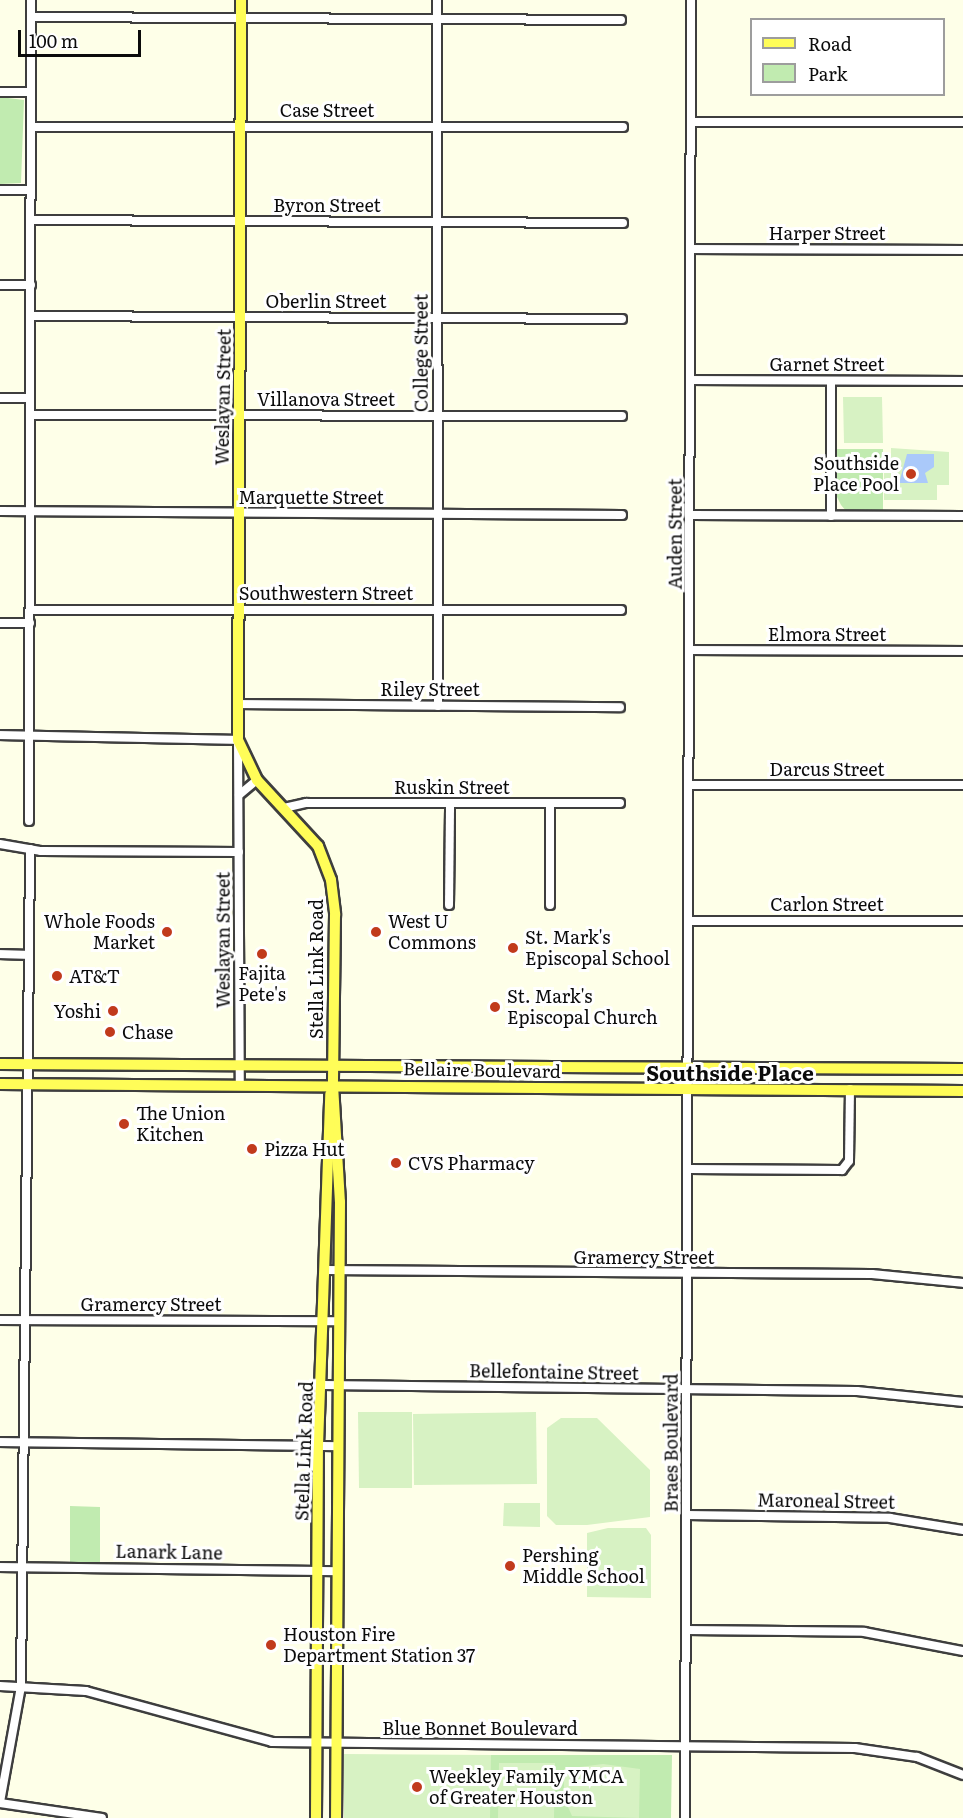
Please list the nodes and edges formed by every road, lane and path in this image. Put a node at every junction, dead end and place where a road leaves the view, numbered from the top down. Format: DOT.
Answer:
graph roads {
  1 [pos="31,0"];
  2 [pos="241,0"];
  3 [pos="437,0"];
  4 [pos="691,0"];
  5 [pos="31,17"];
  6 [pos="241,18"];
  7 [pos="436,19"];
  8 [pos="621,20"];
  9 [pos="0,92"];
  10 [pos="31,92"];
  11 [pos="691,122"];
  12 [pos="963,122"];
  13 [pos="31,127"];
  14 [pos="241,127"];
  15 [pos="439,127"];
  16 [pos="623,127"];
  17 [pos="0,190"];
  18 [pos="31,190"];
  19 [pos="30,220"];
  20 [pos="241,221"];
  21 [pos="439,222"];
  22 [pos="623,223"];
  23 [pos="691,249"];
  24 [pos="963,250"];
  25 [pos="0,285"];
  26 [pos="31,285"];
  27 [pos="30,316"];
  28 [pos="241,317"];
  29 [pos="438,318"];
  30 [pos="622,319"];
  31 [pos="691,380"];
  32 [pos="831,381"];
  33 [pos="963,381"];
  34 [pos="0,398"];
  35 [pos="30,398"];
  36 [pos="30,416"];
  37 [pos="239,416"];
  38 [pos="438,416"];
  39 [pos="622,416"];
  40 [pos="0,511"];
  41 [pos="30,511"];
  42 [pos="239,513"];
  43 [pos="438,514"];
  44 [pos="622,515"];
  45 [pos="691,515"];
  46 [pos="831,516"];
  47 [pos="963,516"];
  48 [pos="30,610"];
  49 [pos="240,610"];
  50 [pos="438,610"];
  51 [pos="621,610"];
  52 [pos="0,623"];
  53 [pos="30,623"];
  54 [pos="691,650"];
  55 [pos="963,651"];
  56 [pos="239,704"];
  57 [pos="438,706"];
  58 [pos="620,707"];
  59 [pos="0,735"];
  60 [pos="30,737"];
  61 [pos="238,740"];
  62 [pos="257,780"];
  63 [pos="691,785"];
  64 [pos="963,785"];
  65 [pos="239,795"];
  66 [pos="450,803"];
  67 [pos="550,803"];
  68 [pos="620,803"];
  69 [pos="284,808"];
  70 [pos="29,821"];
  71 [pos="0,844"];
  72 [pos="30,849"];
  73 [pos="239,852"];
  74 [pos="449,905"];
  75 [pos="550,905"];
  76 [pos="691,921"];
  77 [pos="963,921"];
  78 [pos="0,954"];
  79 [pos="28,955"];
  80 [pos="0,1064"];
  81 [pos="26,1064"];
  82 [pos="240,1067"];
  83 [pos="333,1067"];
  84 [pos="424,1068"];
  85 [pos="553,1068"];
  86 [pos="691,1068"];
  87 [pos="884,1069"];
  88 [pos="963,1070"];
  89 [pos="0,1084"];
  90 [pos="26,1084"];
  91 [pos="240,1085"];
  92 [pos="333,1085"];
  93 [pos="424,1086"];
  94 [pos="554,1087"];
  95 [pos="691,1088"];
  96 [pos="850,1089"];
  97 [pos="884,1090"];
  98 [pos="963,1091"];
  99 [pos="690,1170"];
  100 [pos="325,1202"];
  101 [pos="340,1202"];
  102 [pos="325,1270"];
  103 [pos="339,1270"];
  104 [pos="689,1274"];
  105 [pos="963,1283"];
  106 [pos="0,1320"];
  107 [pos="23,1320"];
  108 [pos="325,1321"];
  109 [pos="339,1321"];
  110 [pos="323,1385"];
  111 [pos="338,1385"];
  112 [pos="688,1389"];
  113 [pos="963,1402"];
  114 [pos="0,1442"];
  115 [pos="22,1443"];
  116 [pos="318,1446"];
  117 [pos="339,1446"];
  118 [pos="687,1515"];
  119 [pos="963,1530"];
  120 [pos="0,1567"];
  121 [pos="21,1567"];
  122 [pos="318,1571"];
  123 [pos="338,1571"];
  124 [pos="318,1626"];
  125 [pos="337,1626"];
  126 [pos="687,1630"];
  127 [pos="318,1647"];
  128 [pos="337,1647"];
  129 [pos="963,1651"];
  130 [pos="317,1682"];
  131 [pos="336,1683"];
  132 [pos="0,1686"];
  133 [pos="21,1686"];
  134 [pos="317,1743"];
  135 [pos="337,1743"];
  136 [pos="686,1746"];
  137 [pos="963,1775"];
  138 [pos="0,1802"];
  139 [pos="102,1818"];
  140 [pos="316,1818"];
  141 [pos="336,1818"];
  142 [pos="685,1818"];
  1 -- 5 [label="street"];
  2 -- 6 [label="main road, Weslayan Street"];
  3 -- 7 [label="street, College Street"];
  4 -- 11 [label="street, Auden Street"];
  5 -- 6 [label="street"];
  5 -- 10 [label="street"];
  6 -- 7 [label="street"];
  6 -- 14 [label="main road, Weslayan Street"];
  7 -- 8 [label="street"];
  7 -- 15 [label="street, College Street"];
  9 -- 10 [label="street"];
  10 -- 13 [label="street"];
  11 -- 12 [label="street"];
  11 -- 23 [label="street, Auden Street"];
  13 -- 14 [label="street, Case Street"];
  13 -- 18 [label="street"];
  14 -- 15 [label="street, Case Street"];
  14 -- 20 [label="main road, Weslayan Street"];
  15 -- 16 [label="street, Case Street"];
  15 -- 21 [label="street, College Street"];
  17 -- 18 [label="street"];
  18 -- 19 [label="street"];
  19 -- 20 [label="street, Byron Street"];
  19 -- 26 [label="street"];
  20 -- 21 [label="street, Byron Street"];
  20 -- 28 [label="main road, Weslayan Street"];
  21 -- 22 [label="street, Byron Street"];
  21 -- 29 [label="street, College Street"];
  23 -- 24 [label="street, Harper Street"];
  23 -- 31 [label="street, Auden Street"];
  25 -- 26 [label="street"];
  26 -- 27 [label="street"];
  27 -- 28 [label="street, Oberlin Street"];
  27 -- 35 [label="street"];
  28 -- 29 [label="street, Oberlin Street"];
  28 -- 37 [label="main road, Weslayan Street"];
  29 -- 30 [label="street, Oberlin Street"];
  29 -- 38 [label="street, College Street"];
  31 -- 32 [label="street, Garnet Street"];
  31 -- 45 [label="street, Auden Street"];
  32 -- 33 [label="street, Garnet Street"];
  32 -- 46 [label="street"];
  34 -- 35 [label="street"];
  35 -- 36 [label="street"];
  36 -- 37 [label="street, Villanova Street"];
  36 -- 41 [label="street"];
  37 -- 38 [label="street, Villanova Street"];
  37 -- 42 [label="main road, Weslayan Street"];
  38 -- 39 [label="street, Villanova Street"];
  38 -- 43 [label="street, College Street"];
  40 -- 41 [label="street, Marquette Street"];
  41 -- 42 [label="street, Marquette Street"];
  41 -- 48 [label="street"];
  42 -- 43 [label="street, Marquette Street"];
  42 -- 49 [label="main road, Weslayan Street"];
  43 -- 44 [label="street, Marquette Street"];
  43 -- 50 [label="street, College Street"];
  45 -- 46 [label="street"];
  45 -- 54 [label="street, Auden Street"];
  46 -- 47 [label="street"];
  48 -- 49 [label="street, Southwestern Street"];
  48 -- 53 [label="street"];
  49 -- 50 [label="street, Southwestern Street"];
  49 -- 56 [label="main road, Weslayan Street"];
  50 -- 51 [label="street, Southwestern Street"];
  50 -- 57 [label="street, College Street"];
  52 -- 53 [label="street"];
  53 -- 60 [label="street"];
  54 -- 55 [label="street, Elmora Street"];
  54 -- 63 [label="street, Auden Street"];
  56 -- 57 [label="street, Riley Street"];
  56 -- 61 [label="main road, Weslayan Street"];
  57 -- 58 [label="street, Riley Street"];
  59 -- 60 [label="street"];
  60 -- 61 [label="street"];
  60 -- 70 [label="street"];
  61 -- 62 [label="main road, Stella Link Road"];
  61 -- 65 [label="street, Weslayan Street"];
  62 -- 65 [label="street"];
  62 -- 69 [label="main road, Stella Link Road"];
  63 -- 64 [label="street, Darcus Street"];
  63 -- 76 [label="street, Auden Street"];
  65 -- 73 [label="street, Weslayan Street"];
  66 -- 67 [label="street, Ruskin Street"];
  66 -- 69 [label="street, Ruskin Street"];
  66 -- 74 [label="street"];
  67 -- 68 [label="street, Ruskin Street"];
  67 -- 75 [label="street"];
  69 -- 83 [label="main road, Stella Link Road"];
  71 -- 72 [label="street"];
  72 -- 73 [label="street"];
  72 -- 79 [label="street"];
  73 -- 82 [label="street, Weslayan Street"];
  76 -- 77 [label="street, Carlon Street"];
  76 -- 86 [label="street, Auden Street"];
  78 -- 79 [label="street"];
  79 -- 81 [label="street"];
  80 -- 81 [label="main road, Bellaire Boulevard"];
  81 -- 82 [label="main road, Bellaire Boulevard"];
  81 -- 90 [label="street"];
  82 -- 83 [label="main road, Bellaire Boulevard"];
  82 -- 91 [label="street, Weslayan Street"];
  83 -- 84 [label="main road, Bellaire Boulevard"];
  83 -- 92 [label="main road, Stella Link Road"];
  84 -- 85 [label="main road, Bellaire Boulevard"];
  84 -- 93 [label="main road"];
  85 -- 86 [label="main road, Bellaire Boulevard"];
  85 -- 94 [label="main road"];
  86 -- 87 [label="main road, Bellaire Boulevard"];
  86 -- 95 [label="street, Braes Boulevard"];
  87 -- 88 [label="main road, Bellaire Boulevard"];
  87 -- 97 [label="main road"];
  89 -- 90 [label="main road, Bellaire Boulevard"];
  90 -- 91 [label="main road, Bellaire Boulevard"];
  90 -- 107 [label="street"];
  91 -- 92 [label="main road, Bellaire Boulevard"];
  92 -- 93 [label="main road, Bellaire Boulevard"];
  92 -- 100 [label="main road, Stella Link Road"];
  92 -- 101 [label="main road, Stella Link Road"];
  93 -- 94 [label="main road, Bellaire Boulevard"];
  94 -- 95 [label="main road, Bellaire Boulevard"];
  95 -- 96 [label="main road, Bellaire Boulevard"];
  95 -- 99 [label="street, Braes Boulevard"];
  96 -- 97 [label="main road, Bellaire Boulevard"];
  96 -- 99 [label="street"];
  97 -- 98 [label="main road, Bellaire Boulevard"];
  99 -- 104 [label="street, Braes Boulevard"];
  100 -- 101 [label="main road"];
  100 -- 102 [label="main road, Stella Link Road"];
  101 -- 103 [label="main road, Stella Link Road"];
  102 -- 103 [label="street, Gramercy Street"];
  102 -- 108 [label="main road, Stella Link Road"];
  103 -- 104 [label="street, Gramercy Street"];
  103 -- 109 [label="main road, Stella Link Road"];
  104 -- 105 [label="street, Gramercy Street"];
  104 -- 112 [label="street, Braes Boulevard"];
  106 -- 107 [label="street, Gramercy Street"];
  107 -- 108 [label="street, Gramercy Street"];
  107 -- 115 [label="street"];
  108 -- 109 [label="street, Gramercy Street"];
  108 -- 110 [label="main road, Stella Link Road"];
  109 -- 111 [label="main road, Stella Link Road"];
  110 -- 111 [label="street, Bellefontaine Street"];
  110 -- 116 [label="main road, Stella Link Road"];
  111 -- 112 [label="street, Bellefontaine Street"];
  111 -- 117 [label="main road, Stella Link Road"];
  112 -- 113 [label="street, Bellefontaine Street"];
  112 -- 118 [label="street, Braes Boulevard"];
  114 -- 115 [label="street"];
  115 -- 116 [label="street"];
  115 -- 121 [label="street"];
  116 -- 117 [label="street"];
  116 -- 122 [label="main road, Stella Link Road"];
  117 -- 123 [label="main road, Stella Link Road"];
  118 -- 119 [label="street, Maroneal Street"];
  118 -- 126 [label="street, Braes Boulevard"];
  120 -- 121 [label="street, Lanark Lane"];
  121 -- 122 [label="street, Lanark Lane"];
  121 -- 133 [label="street"];
  122 -- 123 [label="street, Lanark Lane"];
  122 -- 124 [label="main road, Stella Link Road"];
  123 -- 125 [label="main road, Stella Link Road"];
  124 -- 125 [label="main road"];
  124 -- 127 [label="main road, Stella Link Road"];
  125 -- 128 [label="main road, Stella Link Road"];
  126 -- 129 [label="street"];
  126 -- 136 [label="street, Braes Boulevard"];
  127 -- 128 [label="main road"];
  127 -- 130 [label="main road, Stella Link Road"];
  128 -- 131 [label="main road, Stella Link Road"];
  130 -- 131 [label="main road"];
  130 -- 134 [label="main road, Stella Link Road"];
  131 -- 135 [label="main road, Stella Link Road"];
  132 -- 133 [label="street, Blue Bonnet Boulevard"];
  133 -- 134 [label="street, Blue Bonnet Boulevard"];
  133 -- 138 [label="street"];
  134 -- 135 [label="street, Blue Bonnet Boulevard"];
  134 -- 140 [label="main road, Stella Link Road"];
  135 -- 136 [label="street, Blue Bonnet Boulevard"];
  135 -- 141 [label="main road, Stella Link Road"];
  136 -- 137 [label="street, Blue Bonnet Boulevard"];
  136 -- 142 [label="street, Braes Boulevard"];
  138 -- 139 [label="street"];
}
